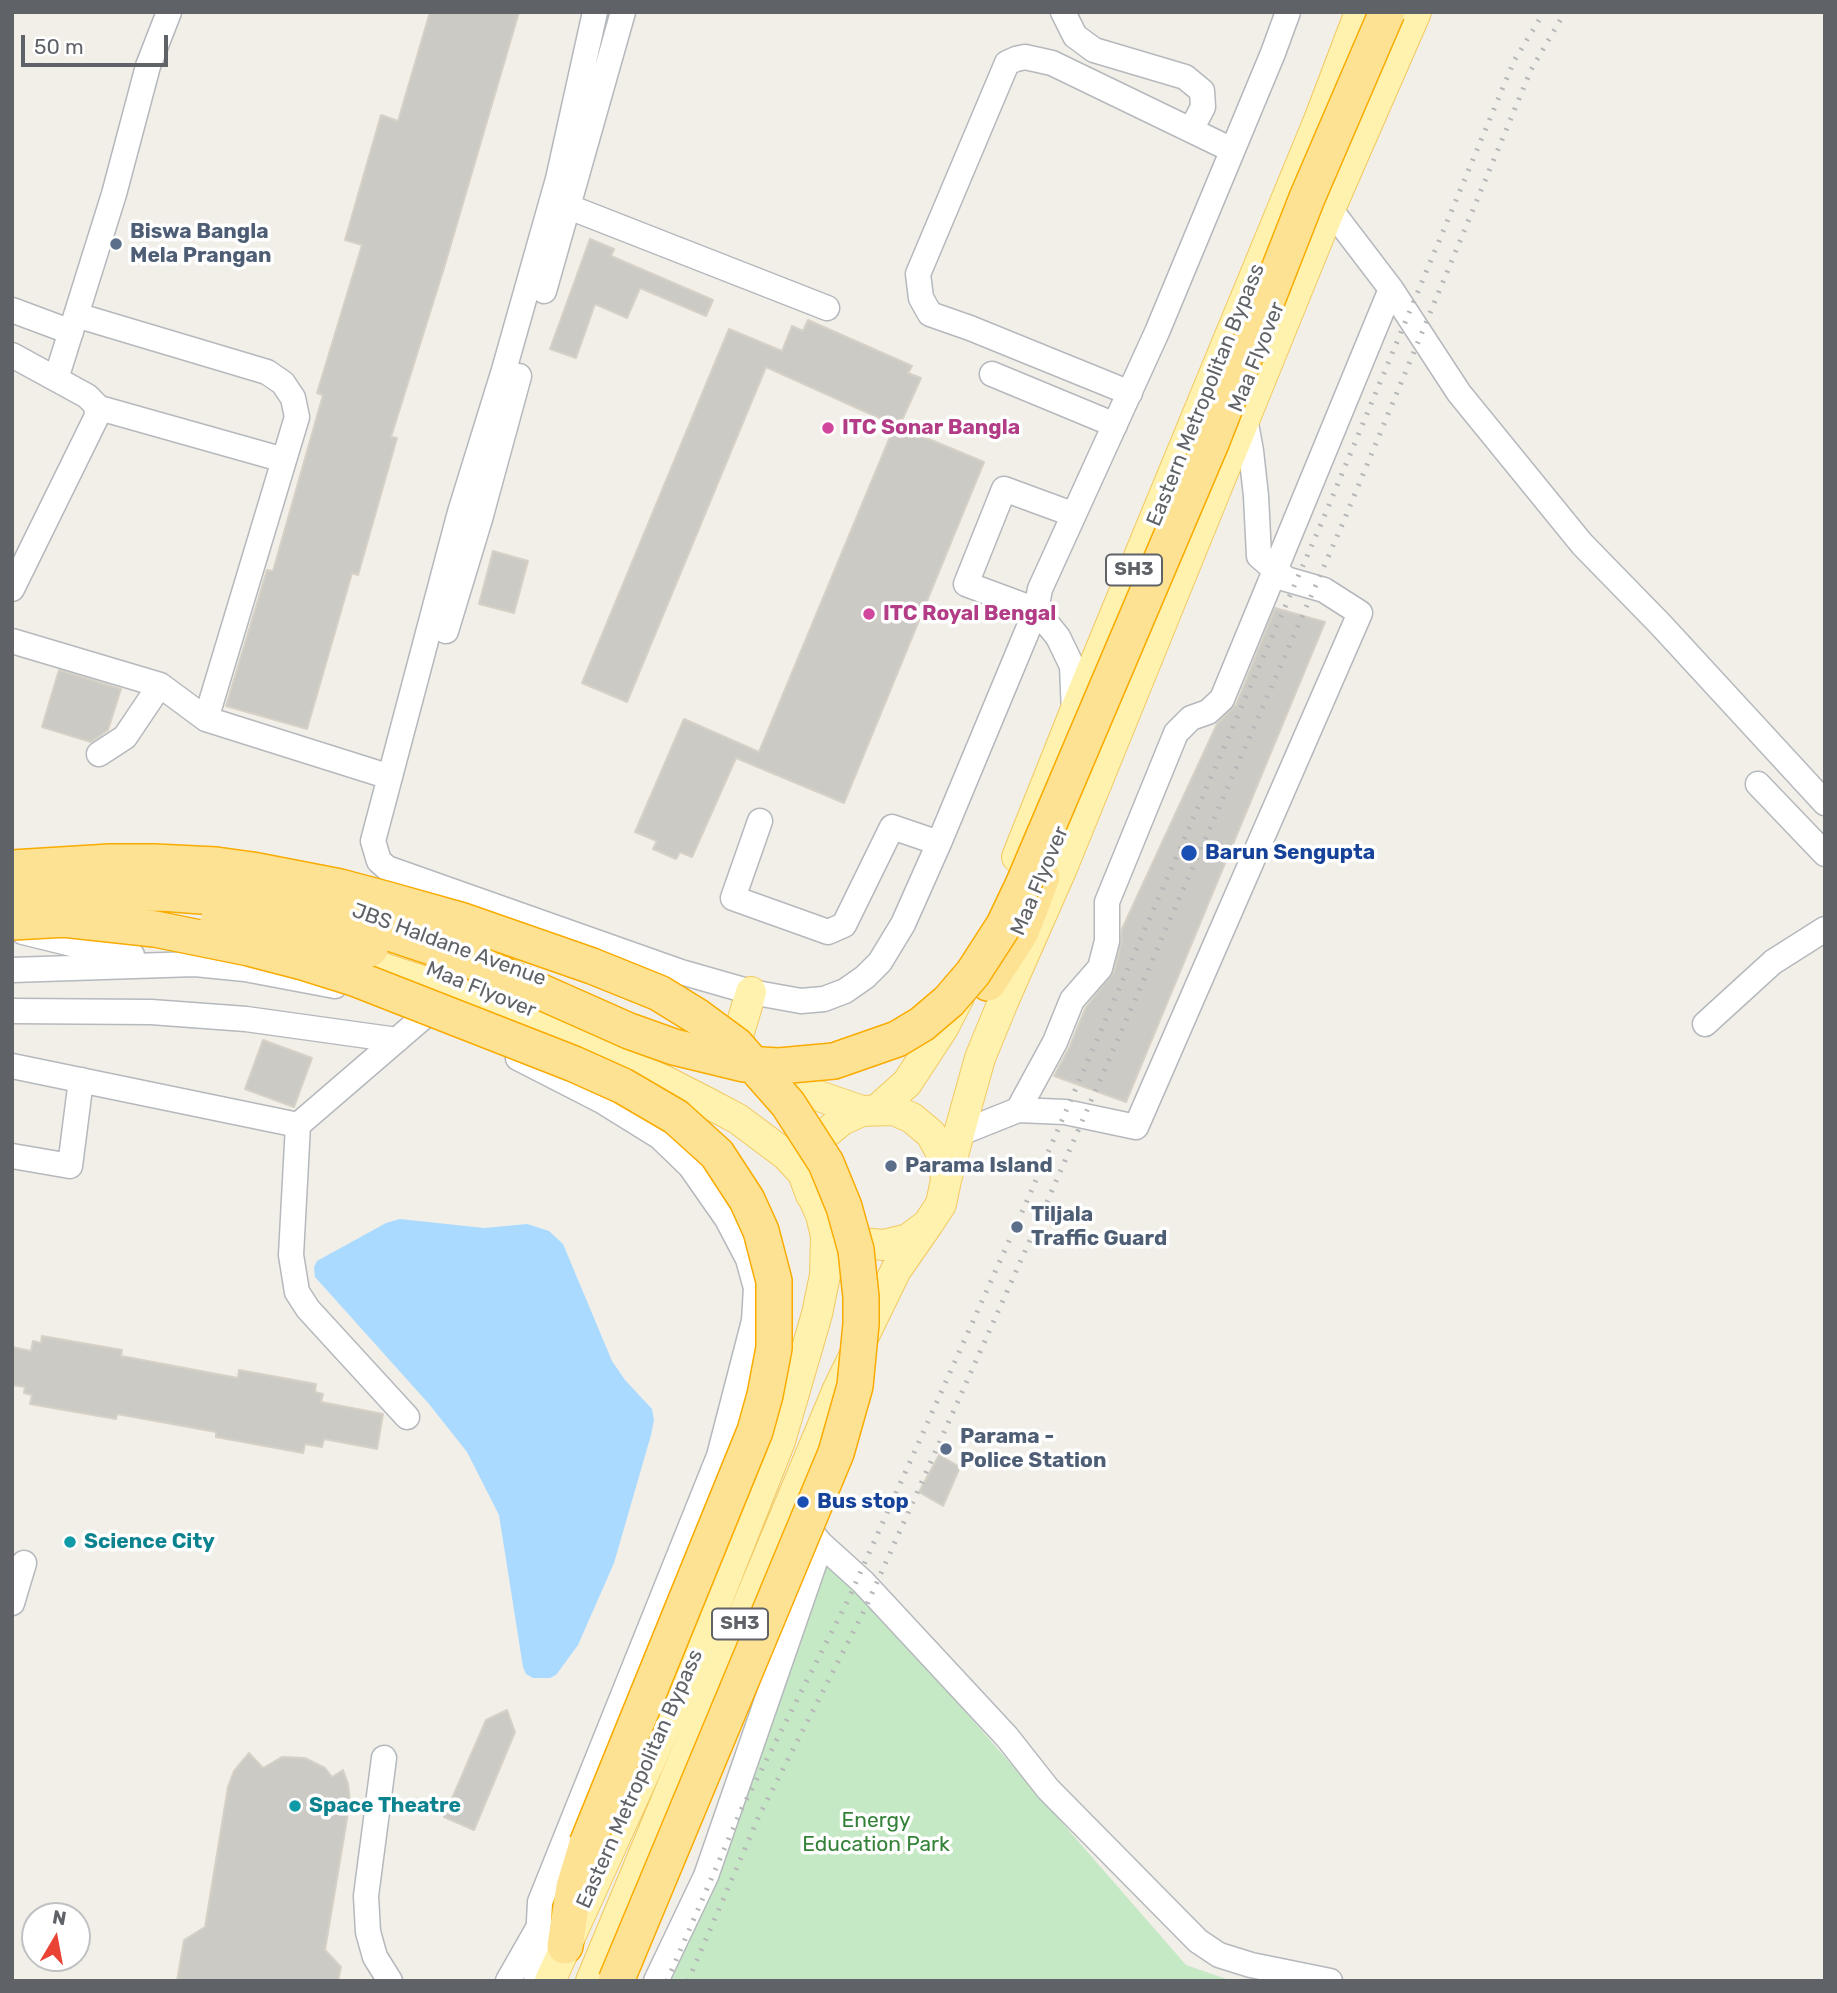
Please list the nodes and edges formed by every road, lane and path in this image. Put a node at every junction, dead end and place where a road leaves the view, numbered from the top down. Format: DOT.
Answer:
graph roads {
  1 [pos="169,12"];
  2 [pos="595,12"];
  3 [pos="623,12"];
  4 [pos="1063,12"];
  5 [pos="1288,12"];
  6 [pos="1360,12"];
  7 [pos="1387,12"];
  8 [pos="1405,12"];
  9 [pos="1416,12"];
  10 [pos="1191,130"];
  11 [pos="1232,150"];
  12 [pos="567,190"];
  13 [pos="1330,209"];
  14 [pos="1391,289"];
  15 [pos="827,307"];
  16 [pos="12,310"];
  17 [pos="74,323"];
  18 [pos="12,355"];
  19 [pos="992,374"];
  20 [pos="56,379"];
  21 [pos="1129,393"];
  22 [pos="96,407"];
  23 [pos="1245,418"];
  24 [pos="1115,425"];
  25 [pos="285,460"];
  26 [pos="1072,514"];
  27 [pos="470,515"];
  28 [pos="1275,570"];
  29 [pos="12,589"];
  30 [pos="1035,610"];
  31 [pos="12,641"];
  32 [pos="160,685"];
  33 [pos="1074,714"];
  34 [pos="206,719"];
  35 [pos="99,754"];
  36 [pos="390,777"];
  37 [pos="1758,784"];
  38 [pos="1825,803"];
  39 [pos="760,821"];
  40 [pos="939,843"];
  41 [pos="1825,854"];
  42 [pos="379,862"];
  43 [pos="12,868"];
  44 [pos="12,885"];
  45 [pos="12,897"];
  46 [pos="372,913"];
  47 [pos="63,919"];
  48 [pos="16,929"];
  49 [pos="1825,929"];
  50 [pos="195,964"];
  51 [pos="13,973"];
  52 [pos="453,991"];
  53 [pos="751,992"];
  54 [pos="12,1011"];
  55 [pos="426,1016"];
  56 [pos="1705,1024"];
  57 [pos="397,1041"];
  58 [pos="730,1063"];
  59 [pos="12,1066"];
  60 [pos="82,1080"];
  61 [pos="870,1110"];
  62 [pos="1018,1111"];
  63 [pos="298,1125"];
  64 [pos="958,1135"];
  65 [pos="12,1156"];
  66 [pos="946,1180"];
  67 [pos="816,1205"];
  68 [pos="928,1224"];
  69 [pos="407,1417"];
  70 [pos="789,1506"];
  71 [pos="691,1530"];
  72 [pos="821,1544"];
  73 [pos="24,1563"];
  74 [pos="12,1603"];
  75 [pos="701,1641"];
  76 [pos="384,1758"];
  77 [pos="552,1936"];
  78 [pos="390,1981"];
  79 [pos="508,1981"];
  80 [pos="536,1981"];
  81 [pos="550,1981"];
  82 [pos="591,1981"];
  83 [pos="616,1981"];
  84 [pos="656,1981"];
  85 [pos="1330,1981"];
  1 -- 17 [label="street"];
  2 -- 12 [label="street"];
  3 -- 12 [label="street"];
  4 -- 10 [label="street"];
  5 -- 11 [label="street"];
  6 -- 33 [label="main road, Eastern Metropolitan Bypass / SH3"];
  7 -- 45 [label="highway, Maa Flyover, bridge"];
  8 -- 47 [label="highway, Maa Flyover, bridge"];
  9 -- 13 [label="main road, SH3"];
  10 -- 11 [label="street"];
  10 -- 21 [label="street"];
  11 -- 21 [label="street"];
  12 -- 15 [label="street"];
  12 -- 27 [label="street"];
  13 -- 14 [label="street"];
  13 -- 23 [label="main road, SH3"];
  14 -- 28 [label="street"];
  14 -- 38 [label="street"];
  16 -- 17 [label="street"];
  17 -- 20 [label="street"];
  17 -- 25 [label="street"];
  18 -- 20 [label="street"];
  19 -- 24 [label="street"];
  20 -- 22 [label="street"];
  21 -- 24 [label="street"];
  22 -- 25 [label="street"];
  22 -- 29 [label="street"];
  23 -- 28 [label="street"];
  23 -- 64 [label="main road, SH3"];
  24 -- 26 [label="street"];
  25 -- 34 [label="street"];
  26 -- 30 [label="street"];
  26 -- 30 [label="street"];
  27 -- 36 [label="street"];
  27 -- 42 [label="street"];
  28 -- 62 [label="street"];
  28 -- 62 [label="street"];
  30 -- 33 [label="street"];
  30 -- 40 [label="street"];
  31 -- 32 [label="street"];
  32 -- 34 [label="street"];
  32 -- 35 [label="street"];
  33 -- 61 [label="main road, Eastern Metropolitan Bypass / SH3"];
  34 -- 36 [label="street"];
  36 -- 42 [label="street"];
  37 -- 41 [label="street"];
  39 -- 40 [label="street"];
  40 -- 53 [label="street"];
  42 -- 46 [label="street"];
  42 -- 53 [label="street"];
  43 -- 83 [label="highway, bridge"];
  44 -- 46 [label="main road, JBS Haldane Avenue"];
  46 -- 58 [label="main road, JBS Haldane Avenue"];
  47 -- 48 [label="highway, Maa Flyover, bridge"];
  47 -- 77 [label="highway, bridge"];
  48 -- 50 [label="street"];
  48 -- 52 [label="main road, JBS Haldane Avenue"];
  49 -- 56 [label="street"];
  50 -- 51 [label="street"];
  50 -- 55 [label="street"];
  52 -- 55 [label="street"];
  52 -- 67 [label="main road, JBS Haldane Avenue"];
  53 -- 58 [label="main road"];
  54 -- 57 [label="street"];
  55 -- 57 [label="street"];
  55 -- 71 [label="street"];
  57 -- 63 [label="street"];
  58 -- 61 [label="main road, JBS Haldane Avenue"];
  59 -- 60 [label="street"];
  60 -- 63 [label="street"];
  60 -- 65 [label="street"];
  61 -- 66 [label="main road"];
  61 -- 67 [label="main road, SH3"];
  62 -- 64 [label="street"];
  63 -- 69 [label="street"];
  64 -- 66 [label="main road, SH3"];
  66 -- 68 [label="main road, SH3"];
  67 -- 68 [label="main road"];
  67 -- 75 [label="main road, Eastern Metropolitan Bypass / SH3"];
  68 -- 70 [label="main road, SH3"];
  70 -- 72 [label="street"];
  70 -- 82 [label="main road, SH3"];
  71 -- 75 [label="street"];
  71 -- 77 [label="street"];
  72 -- 84 [label="street"];
  72 -- 85 [label="street"];
  73 -- 74 [label="street"];
  75 -- 77 [label="main road, Eastern Metropolitan Bypass / SH3"];
  76 -- 78 [label="street"];
  77 -- 79 [label="street"];
  77 -- 80 [label="street"];
  77 -- 81 [label="main road, Eastern Metropolitan Bypass / SH3"];
}
